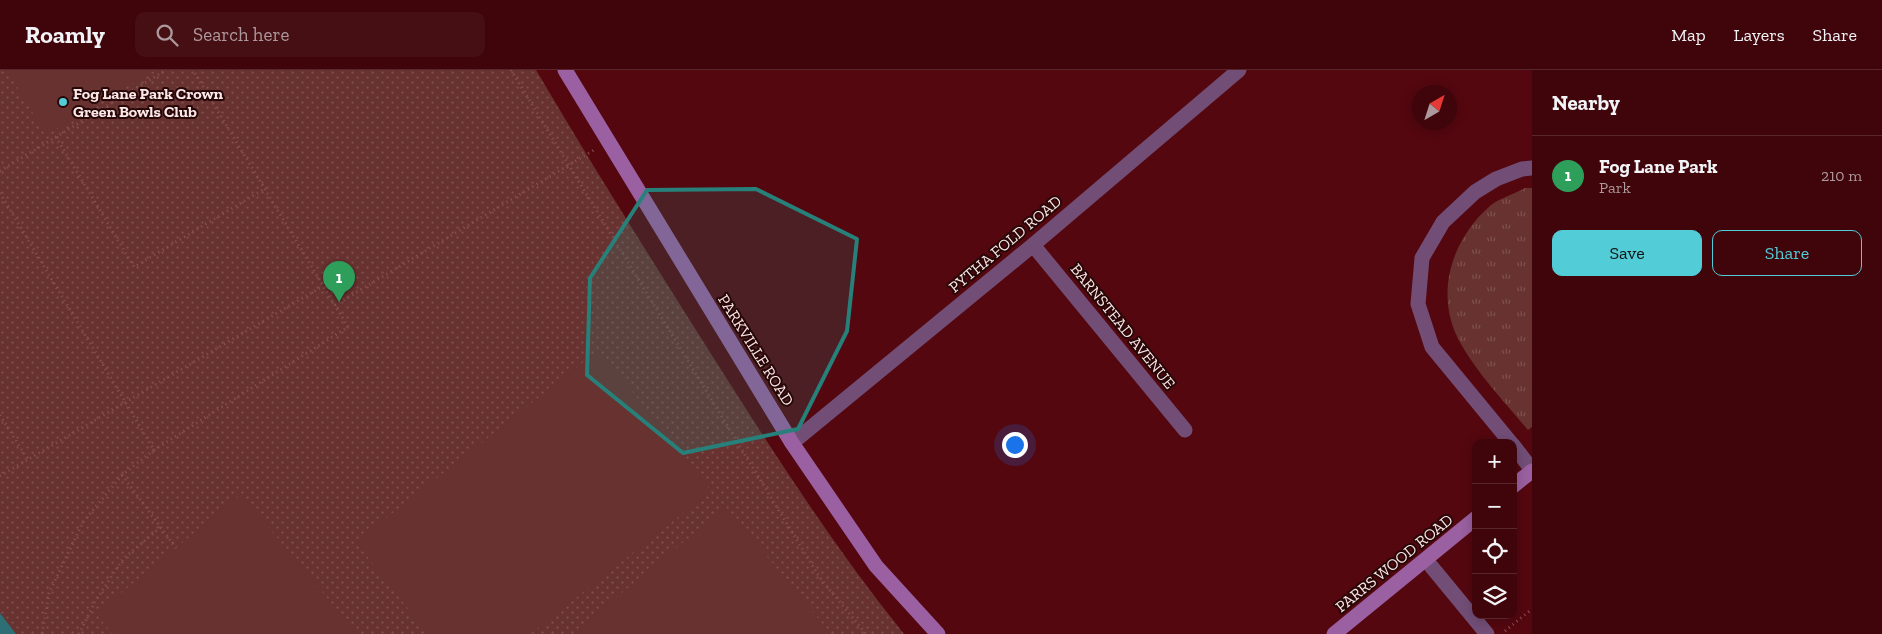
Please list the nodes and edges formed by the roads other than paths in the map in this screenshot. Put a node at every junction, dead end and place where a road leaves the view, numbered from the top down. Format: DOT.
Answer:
graph roads {
  1 [pos="565,70"];
  2 [pos="1239,70"];
  3 [pos="1532,168"];
  4 [pos="1033,244"];
  5 [pos="1185,430"];
  6 [pos="1508,439"];
  7 [pos="792,443"];
  8 [pos="1517,450"];
  9 [pos="1532,470"];
  10 [pos="1515,484"];
  11 [pos="1472,521"];
  12 [pos="1426,560"];
  13 [pos="938,634"];
  14 [pos="1334,634"];
  15 [pos="1487,634"];
  1 -- 7 [label="street, PARKVILLE ROAD"];
  2 -- 4 [label="street, PYTHA FOLD ROAD"];
  3 -- 6 [label="street"];
  4 -- 5 [label="street, BARNSTEAD AVENUE"];
  4 -- 7 [label="street, PYTHA FOLD ROAD"];
  7 -- 13 [label="street, PARKVILLE ROAD"];
  8 -- 9 [label="street"];
  9 -- 10 [label="street"];
  11 -- 12 [label="street, PARRS WOOD ROAD"];
  12 -- 14 [label="street, PARRS WOOD ROAD"];
  12 -- 15 [label="street"];
}
